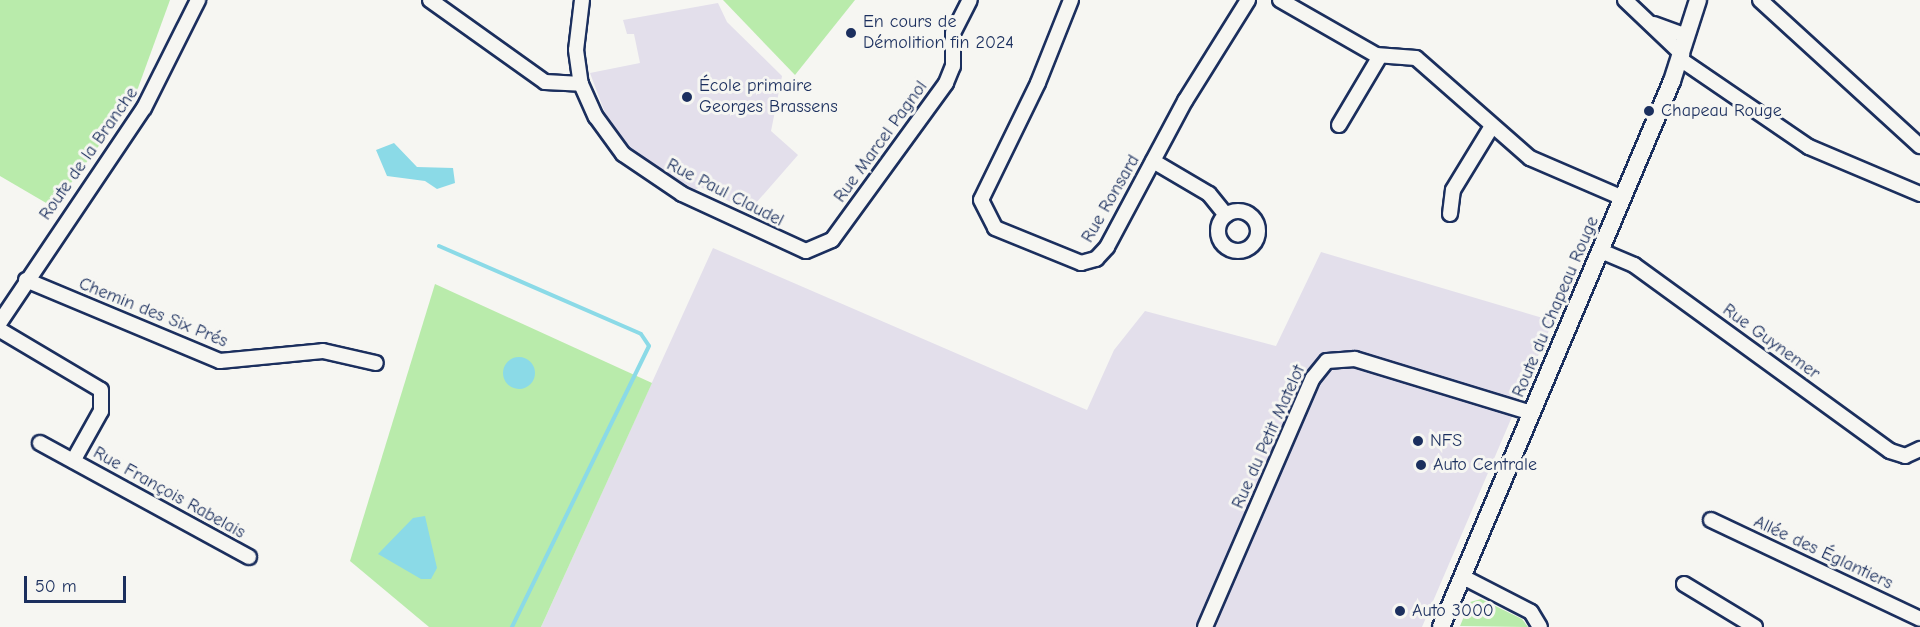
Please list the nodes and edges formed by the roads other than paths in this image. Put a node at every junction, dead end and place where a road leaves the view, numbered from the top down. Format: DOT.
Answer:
graph roads {
  1 [pos="198,0"];
  2 [pos="430,0"];
  3 [pos="582,0"];
  4 [pos="970,0"];
  5 [pos="1071,0"];
  6 [pos="1248,0"];
  7 [pos="1280,0"];
  8 [pos="1625,0"];
  9 [pos="1698,0"];
  10 [pos="1760,0"];
  11 [pos="1650,22"];
  12 [pos="1687,36"];
  13 [pos="1380,56"];
  14 [pos="1681,57"];
  15 [pos="581,84"];
  16 [pos="1339,125"];
  17 [pos="1492,126"];
  18 [pos="1920,146"];
  19 [pos="1154,161"];
  20 [pos="1920,194"];
  21 [pos="1623,198"];
  22 [pos="1450,214"];
  23 [pos="1226,215"];
  24 [pos="835,236"];
  25 [pos="1601,251"];
  26 [pos="26,280"];
  27 [pos="0,322"];
  28 [pos="0,330"];
  29 [pos="376,363"];
  30 [pos="1532,413"];
  31 [pos="40,443"];
  32 [pos="1920,449"];
  33 [pos="73,461"];
  34 [pos="1710,520"];
  35 [pos="249,557"];
  36 [pos="1463,577"];
  37 [pos="1684,584"];
  38 [pos="1920,619"];
  39 [pos="1205,627"];
  40 [pos="1441,627"];
  41 [pos="1540,627"];
  42 [pos="1755,627"];
  1 -- 26 [label="street, Route de la Branche"];
  2 -- 15 [label="street"];
  3 -- 15 [label="street, Rue Paul Claudel"];
  4 -- 24 [label="street, Rue Marcel Pagnol"];
  5 -- 19 [label="street, Rue Ronsard"];
  6 -- 19 [label="street, Rue Ronsard"];
  7 -- 13 [label="street"];
  8 -- 11 [label="street"];
  9 -- 12 [label="street, Route du Chapeau Rouge"];
  10 -- 18 [label="street"];
  11 -- 12 [label="street"];
  11 -- 14 [label="street"];
  12 -- 14 [label="street, Route du Chapeau Rouge"];
  13 -- 16 [label="street"];
  13 -- 17 [label="street"];
  14 -- 20 [label="street"];
  14 -- 21 [label="street, Route du Chapeau Rouge"];
  15 -- 24 [label="street, Rue Paul Claudel"];
  17 -- 21 [label="street"];
  17 -- 22 [label="street"];
  19 -- 23 [label="street"];
  21 -- 25 [label="street, Route du Chapeau Rouge"];
  25 -- 30 [label="street, Route du Chapeau Rouge"];
  25 -- 32 [label="street, Rue Guynemer"];
  26 -- 27 [label="street, Route de la Branche"];
  26 -- 29 [label="street, Chemin des Six Prés"];
  28 -- 33 [label="street, Rue François Rabelais"];
  30 -- 36 [label="street, Route du Chapeau Rouge"];
  30 -- 39 [label="street, Rue du Petit Matelot"];
  31 -- 33 [label="street, Rue François Rabelais"];
  33 -- 35 [label="street, Rue François Rabelais"];
  34 -- 38 [label="street, Allée des Églantiers"];
  36 -- 40 [label="street, Route du Chapeau Rouge"];
  36 -- 41 [label="street"];
  37 -- 42 [label="street"];
}
